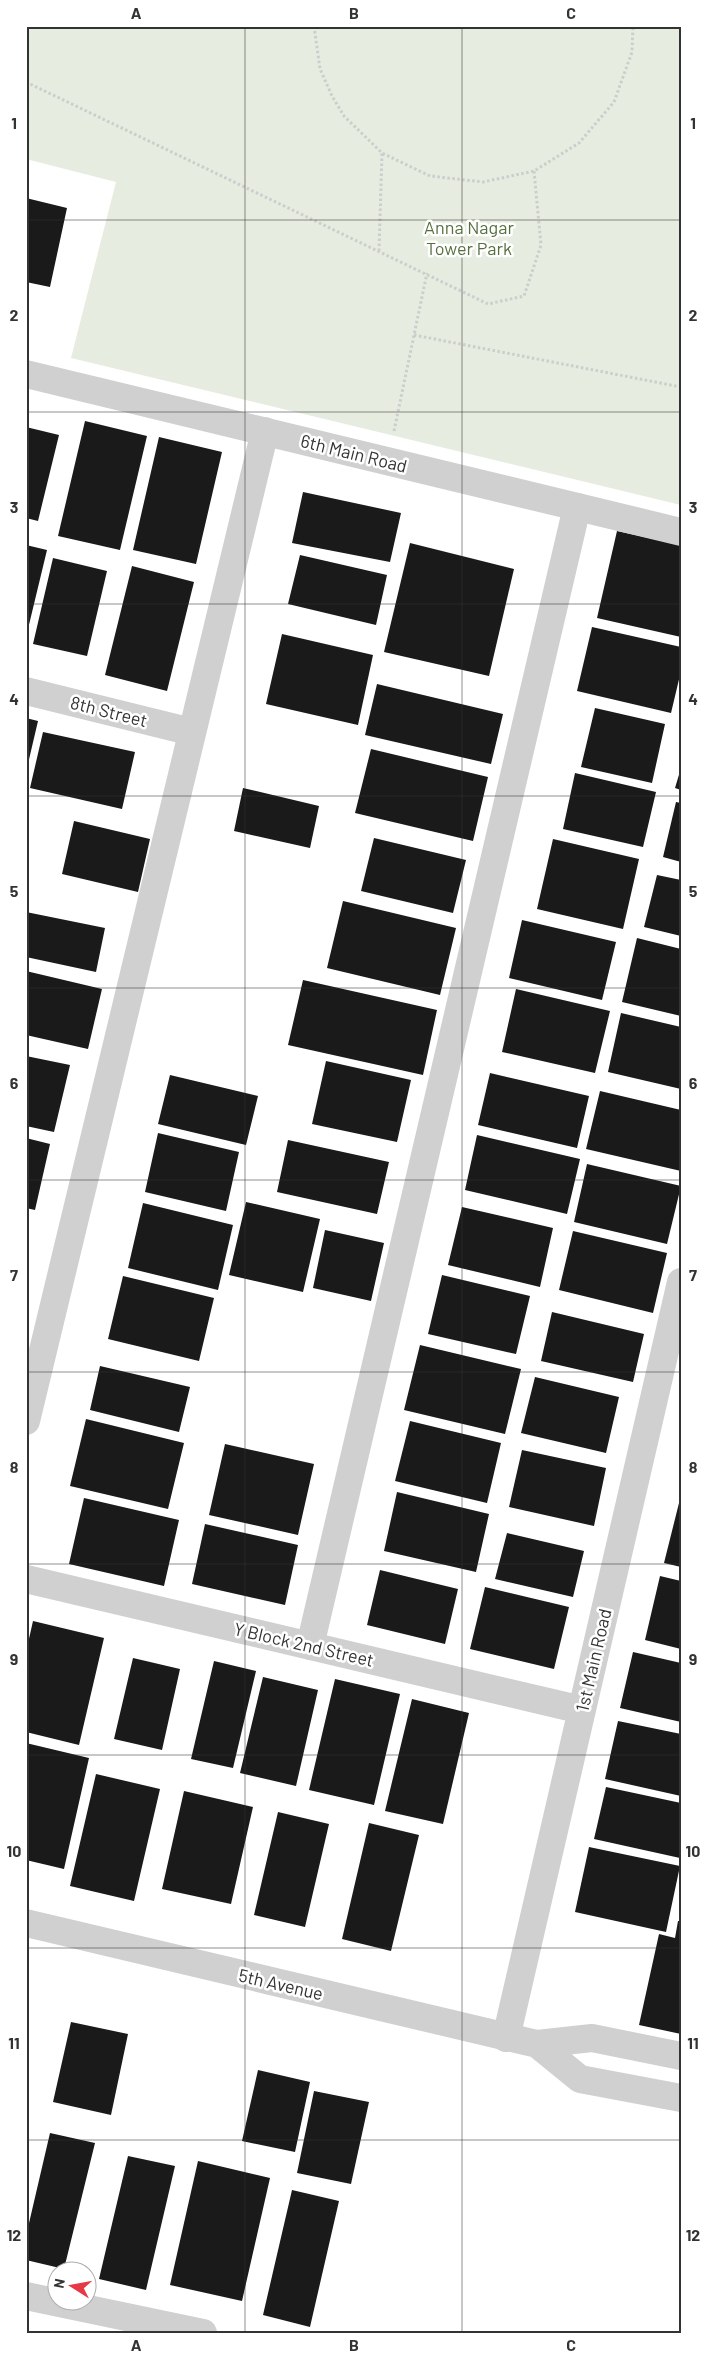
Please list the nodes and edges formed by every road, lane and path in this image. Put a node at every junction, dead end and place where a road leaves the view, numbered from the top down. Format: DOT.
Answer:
graph roads {
  1 [pos="314,26"];
  2 [pos="633,26"];
  3 [pos="26,82"];
  4 [pos="382,153"];
  5 [pos="534,171"];
  6 [pos="379,251"];
  7 [pos="427,273"];
  8 [pos="414,335"];
  9 [pos="26,374"];
  10 [pos="681,387"];
  11 [pos="264,432"];
  12 [pos="387,461"];
  13 [pos="577,507"];
  14 [pos="681,532"];
  15 [pos="26,690"];
  16 [pos="192,732"];
  17 [pos="681,1282"];
  18 [pos="26,1421"];
  19 [pos="26,1579"];
  20 [pos="310,1646"];
  21 [pos="582,1710"];
  22 [pos="26,1923"];
  23 [pos="506,2038"];
  24 [pos="537,2044"];
  25 [pos="681,2056"];
  26 [pos="681,2098"];
  27 [pos="26,2296"];
  28 [pos="203,2333"];
  1 -- 4 [label="path"];
  2 -- 5 [label="path"];
  3 -- 6 [label="path"];
  4 -- 5 [label="path"];
  4 -- 6 [label="path"];
  5 -- 7 [label="path"];
  6 -- 7 [label="path"];
  7 -- 8 [label="path"];
  8 -- 10 [label="path"];
  8 -- 12 [label="path"];
  9 -- 11 [label="street, 6th Main Road"];
  11 -- 12 [label="street, 6th Main Road"];
  11 -- 16 [label="street"];
  12 -- 13 [label="street, 6th Main Road"];
  13 -- 14 [label="street, 6th Main Road"];
  13 -- 20 [label="street"];
  15 -- 16 [label="street, 8th Street"];
  16 -- 18 [label="street"];
  17 -- 21 [label="street, 1st Main Road"];
  19 -- 20 [label="street, Y Block 2nd Street"];
  20 -- 21 [label="street, Y Block 2nd Street"];
  21 -- 23 [label="street, 1st Main Road"];
  22 -- 23 [label="street, 5th Avenue"];
  23 -- 24 [label="street, 5th Avenue"];
  24 -- 25 [label="street, 5th Avenue"];
  24 -- 26 [label="street, 5th Avenue"];
  27 -- 28 [label="street"];
}
